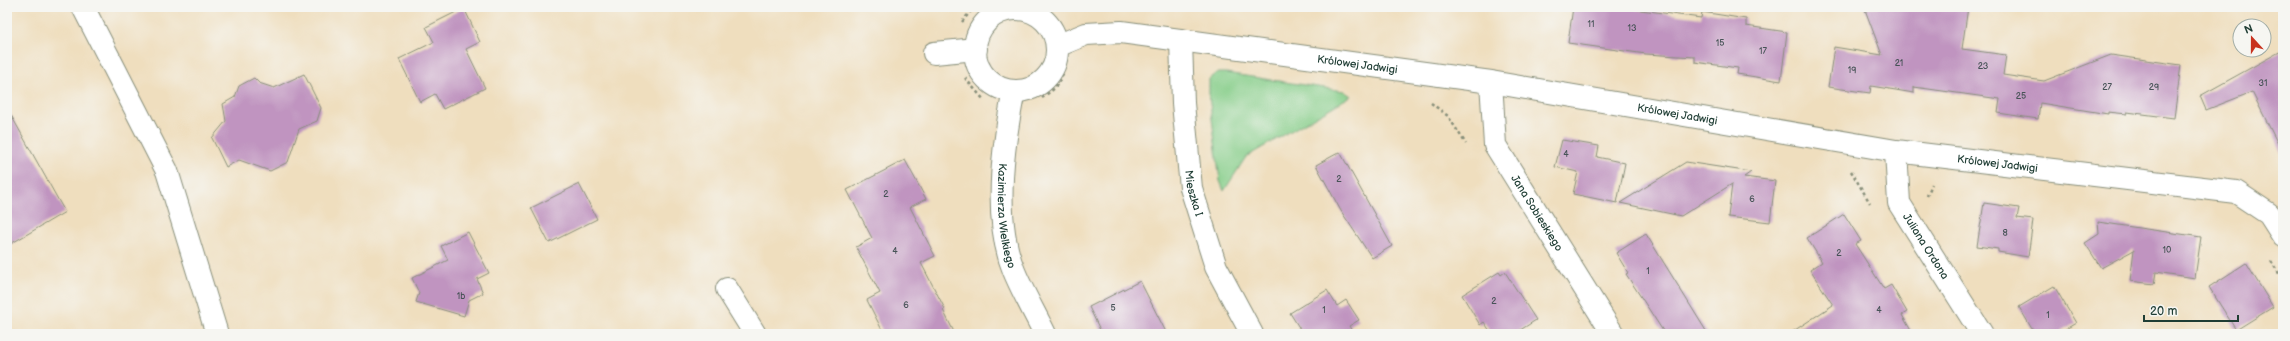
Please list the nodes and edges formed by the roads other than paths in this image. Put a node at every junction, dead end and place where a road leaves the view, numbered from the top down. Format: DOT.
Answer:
graph roads {
  1 [pos="83,7"];
  2 [pos="1025,8"];
  3 [pos="1181,40"];
  4 [pos="1057,46"];
  5 [pos="976,49"];
  6 [pos="934,53"];
  7 [pos="1491,82"];
  8 [pos="1014,91"];
  9 [pos="1896,151"];
  10 [pos="2283,236"];
  11 [pos="726,289"];
  12 [pos="217,334"];
  13 [pos="755,334"];
  14 [pos="1045,334"];
  15 [pos="1252,334"];
  16 [pos="1613,334"];
  17 [pos="1982,334"];
  1 -- 12 [label="street"];
  2 -- 4 [label="street"];
  2 -- 5 [label="street"];
  3 -- 4 [label="street, Królowej Jadwigi"];
  3 -- 7 [label="street, Królowej Jadwigi"];
  3 -- 15 [label="street, Mieszka I"];
  4 -- 8 [label="street"];
  5 -- 6 [label="street"];
  5 -- 8 [label="street"];
  7 -- 9 [label="street, Królowej Jadwigi"];
  7 -- 16 [label="street, Jana Sobieskiego"];
  8 -- 14 [label="street, Kazimierza Wielkiego"];
  9 -- 10 [label="street, Królowej Jadwigi"];
  9 -- 17 [label="street, Juliana Ordona"];
  11 -- 13 [label="street"];
}
